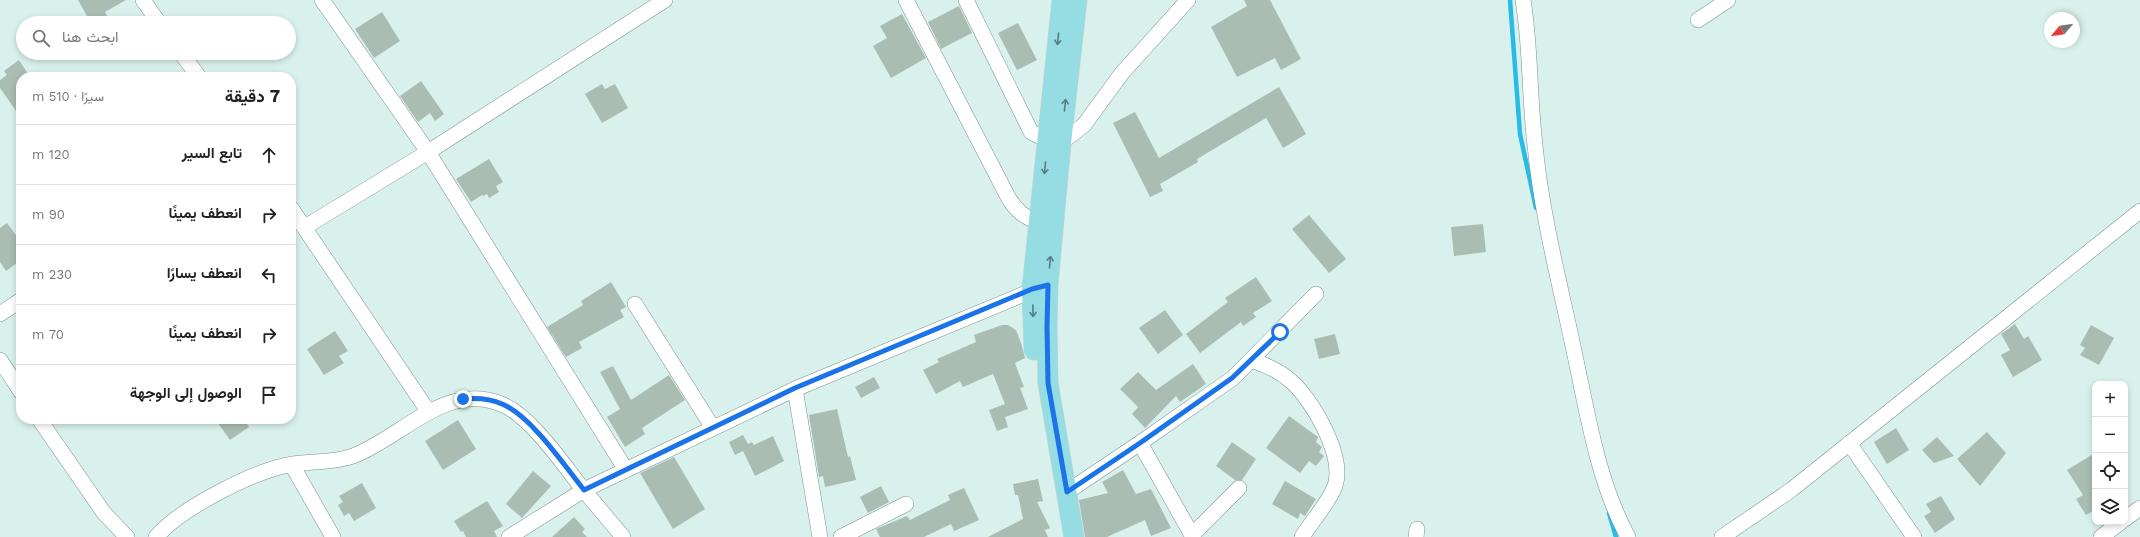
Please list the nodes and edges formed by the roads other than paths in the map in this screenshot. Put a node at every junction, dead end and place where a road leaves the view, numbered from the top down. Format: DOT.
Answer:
graph roads {
  1 [pos="143,0"];
  2 [pos="322,0"];
  3 [pos="665,0"];
  4 [pos="906,0"];
  5 [pos="966,0"];
  6 [pos="1062,0"];
  7 [pos="1077,0"];
  8 [pos="1188,0"];
  9 [pos="1523,0"];
  10 [pos="1728,0"];
  11 [pos="647,4"];
  12 [pos="155,16"];
  13 [pos="1698,20"];
  14 [pos="186,60"];
  15 [pos="195,72"];
  16 [pos="1054,142"];
  17 [pos="428,152"];
  18 [pos="2140,211"];
  19 [pos="296,215"];
  20 [pos="1040,223"];
  21 [pos="305,227"];
  22 [pos="1040,287"];
  23 [pos="1316,294"];
  24 [pos="16,303"];
  25 [pos="636,304"];
  26 [pos="0,314"];
  27 [pos="0,360"];
  28 [pos="1252,360"];
  29 [pos="16,384"];
  30 [pos="795,388"];
  31 [pos="428,411"];
  32 [pos="42,424"];
  33 [pos="712,428"];
  34 [pos="1140,443"];
  35 [pos="1850,443"];
  36 [pos="292,464"];
  37 [pos="626,470"];
  38 [pos="1239,488"];
  39 [pos="584,490"];
  40 [pos="1067,492"];
  41 [pos="906,504"];
  42 [pos="2140,508"];
  43 [pos="2128,517"];
  44 [pos="2117,525"];
  45 [pos="163,534"];
  46 [pos="1193,536"];
  47 [pos="127,537"];
  48 [pos="333,537"];
  49 [pos="508,537"];
  50 [pos="623,537"];
  51 [pos="820,537"];
  52 [pos="841,537"];
  53 [pos="1060,537"];
  54 [pos="1074,537"];
  55 [pos="1302,537"];
  56 [pos="1628,537"];
  57 [pos="1722,537"];
  58 [pos="1914,537"];
  59 [pos="2101,537"];
  1 -- 12 [label="street"];
  2 -- 17 [label="street"];
  3 -- 11 [label="street"];
  4 -- 20 [label="street"];
  5 -- 16 [label="street"];
  6 -- 16 [label="main road, one-way"];
  16 -- 7 [label="main road, one-way"];
  8 -- 16 [label="street"];
  9 -- 56 [label="street"];
  10 -- 13 [label="street"];
  11 -- 17 [label="street"];
  14 -- 15 [label="street"];
  16 -- 20 [label="main road, one-way"];
  22 -- 16 [label="main road, one-way"];
  17 -- 21 [label="street"];
  17 -- 37 [label="street"];
  18 -- 35 [label="street"];
  19 -- 21 [label="street"];
  20 -- 22 [label="main road"];
  21 -- 31 [label="street"];
  22 -- 30 [label="street"];
  22 -- 40 [label="main road"];
  22 -- 53 [label="main road, one-way"];
  23 -- 28 [label="street"];
  24 -- 26 [label="street"];
  25 -- 33 [label="street"];
  27 -- 29 [label="street"];
  28 -- 34 [label="street"];
  28 -- 55 [label="street"];
  30 -- 33 [label="street"];
  30 -- 51 [label="street"];
  31 -- 36 [label="street"];
  31 -- 39 [label="street"];
  32 -- 47 [label="street"];
  33 -- 37 [label="street"];
  34 -- 40 [label="street"];
  34 -- 46 [label="street"];
  35 -- 57 [label="street"];
  35 -- 58 [label="street"];
  36 -- 45 [label="street"];
  36 -- 48 [label="street"];
  37 -- 39 [label="street"];
  38 -- 46 [label="street"];
  39 -- 49 [label="street"];
  39 -- 50 [label="street"];
  40 -- 54 [label="main road"];
  41 -- 52 [label="street"];
  42 -- 43 [label="street"];
  44 -- 59 [label="street"];
}
